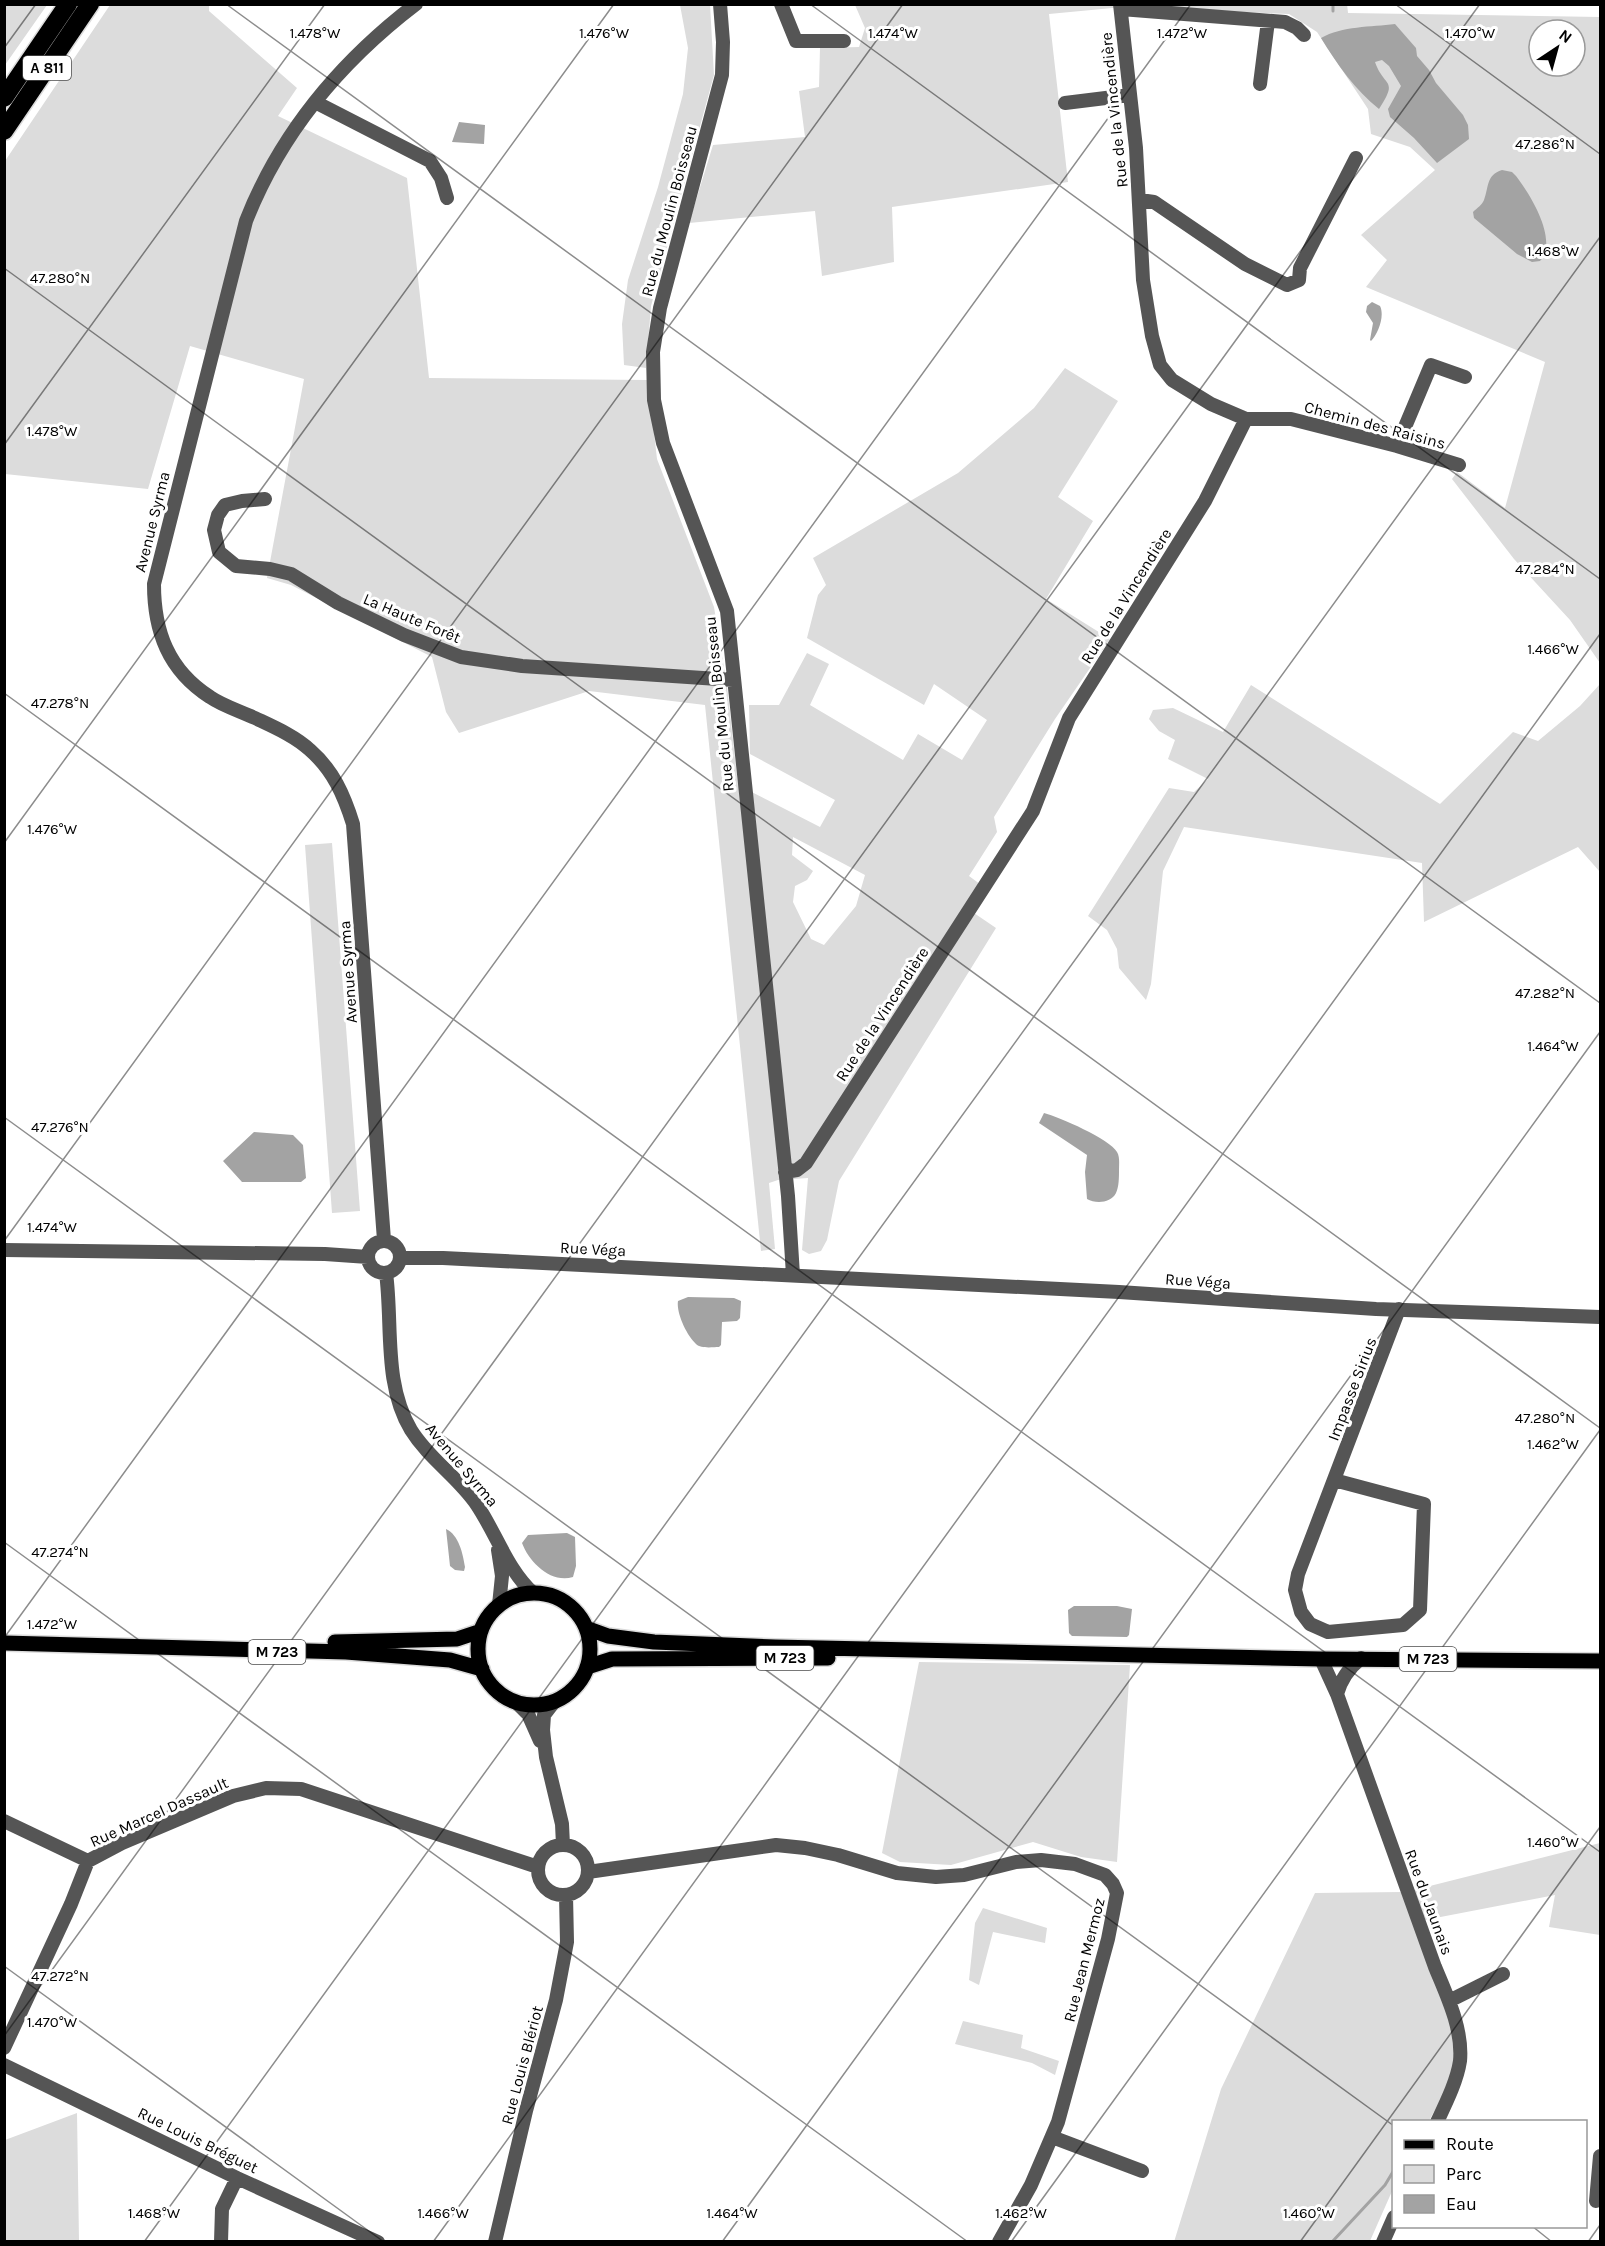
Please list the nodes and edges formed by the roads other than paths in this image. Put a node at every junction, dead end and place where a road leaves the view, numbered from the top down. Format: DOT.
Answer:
graph roads {
  1 [pos="68,4"];
  2 [pos="90,4"];
  3 [pos="416,4"];
  4 [pos="720,4"];
  5 [pos="781,4"];
  6 [pos="1120,7"];
  7 [pos="1268,21"];
  8 [pos="1304,35"];
  9 [pos="844,40"];
  10 [pos="796,41"];
  11 [pos="780,43"];
  12 [pos="1260,84"];
  13 [pos="1130,95"];
  14 [pos="4,98"];
  15 [pos="315,102"];
  16 [pos="1065,103"];
  17 [pos="4,131"];
  18 [pos="1356,158"];
  19 [pos="447,198"];
  20 [pos="1140,200"];
  21 [pos="1465,377"];
  22 [pos="1246,419"];
  23 [pos="1397,446"];
  24 [pos="1459,465"];
  25 [pos="265,499"];
  26 [pos="733,680"];
  27 [pos="785,1172"];
  28 [pos="384,1240"];
  29 [pos="4,1250"];
  30 [pos="368,1257"];
  31 [pos="401,1258"];
  32 [pos="386,1273"];
  33 [pos="788,1275"];
  34 [pos="1399,1309"];
  35 [pos="1600,1317"];
  36 [pos="1334,1480"];
  37 [pos="496,1536"];
  38 [pos="533,1593"];
  39 [pos="499,1605"];
  40 [pos="586,1628"];
  41 [pos="481,1631"];
  42 [pos="4,1644"];
  43 [pos="154,1646"];
  44 [pos="984,1651"];
  45 [pos="1361,1658"];
  46 [pos="1321,1659"];
  47 [pos="1600,1661"];
  48 [pos="587,1667"];
  49 [pos="482,1669"];
  50 [pos="1337,1694"];
  51 [pos="516,1702"];
  52 [pos="554,1702"];
  53 [pos="546,1757"];
  54 [pos="4,1821"];
  55 [pos="563,1845"];
  56 [pos="88,1861"];
  57 [pos="538,1867"];
  58 [pos="588,1872"];
  59 [pos="566,1895"];
  60 [pos="1503,1974"];
  61 [pos="1449,2001"];
  62 [pos="4,2048"];
  63 [pos="4,2065"];
  64 [pos="1437,2120"];
  65 [pos="1052,2137"];
  66 [pos="1600,2156"];
  67 [pos="1142,2171"];
  68 [pos="237,2178"];
  69 [pos="1594,2200"];
  70 [pos="1392,2221"];
  71 [pos="221,2241"];
  72 [pos="378,2241"];
  73 [pos="495,2241"];
  74 [pos="999,2241"];
  75 [pos="1383,2241"];
  1 -- 14 [label="highway, A 811"];
  2 -- 17 [label="highway, A 811"];
  3 -- 15 [label="street, Avenue Syrma"];
  4 -- 26 [label="street, Rue du Moulin Boisseau"];
  5 -- 10 [label="street"];
  6 -- 7 [label="street"];
  6 -- 13 [label="street, Rue de la Vincendière"];
  7 -- 8 [label="street"];
  7 -- 12 [label="street"];
  9 -- 10 [label="street"];
  10 -- 11 [label="street"];
  13 -- 16 [label="street"];
  13 -- 20 [label="street, Rue de la Vincendière"];
  15 -- 19 [label="street"];
  15 -- 28 [label="street, Avenue Syrma"];
  18 -- 20 [label="street"];
  20 -- 22 [label="street, Rue de la Vincendière"];
  21 -- 23 [label="street"];
  22 -- 23 [label="street, Chemin des Raisins"];
  22 -- 27 [label="street, Rue de la Vincendière"];
  23 -- 24 [label="street, Chemin des Raisins"];
  25 -- 26 [label="street, La Haute Forêt"];
  26 -- 27 [label="street, Rue du Moulin Boisseau"];
  27 -- 33 [label="street, Rue du Moulin Boisseau"];
  28 -- 30 [label="street"];
  28 -- 31 [label="street"];
  29 -- 30 [label="street"];
  30 -- 32 [label="street"];
  31 -- 32 [label="street"];
  31 -- 33 [label="street, Rue Véga"];
  32 -- 37 [label="street, Avenue Syrma"];
  33 -- 34 [label="street, Rue Véga"];
  34 -- 35 [label="street, Rue Véga"];
  34 -- 36 [label="street, Impasse Sirius"];
  36 -- 36 [label="street, Impasse Sirius"];
  37 -- 38 [label="street, Avenue Syrma"];
  37 -- 39 [label="street, Avenue Syrma"];
  38 -- 39 [label="main road"];
  38 -- 40 [label="main road"];
  39 -- 41 [label="main road"];
  40 -- 44 [label="main road, M 723"];
  40 -- 48 [label="main road"];
  41 -- 43 [label="main road, M 723"];
  41 -- 49 [label="main road"];
  42 -- 43 [label="main road, M 723"];
  43 -- 49 [label="main road, M 723"];
  44 -- 46 [label="main road, M 723"];
  44 -- 48 [label="main road, M 723"];
  45 -- 46 [label="main road, M 723"];
  45 -- 47 [label="main road, M 723"];
  45 -- 50 [label="street"];
  46 -- 50 [label="street, Rue du Jaunais"];
  48 -- 52 [label="main road"];
  49 -- 51 [label="main road"];
  50 -- 61 [label="street, Rue du Jaunais"];
  51 -- 52 [label="main road"];
  51 -- 53 [label="street"];
  52 -- 53 [label="street"];
  53 -- 55 [label="street"];
  54 -- 56 [label="street, Rue Marcel Dassault"];
  55 -- 57 [label="street"];
  55 -- 58 [label="street"];
  56 -- 57 [label="street, Rue Marcel Dassault"];
  56 -- 62 [label="street"];
  57 -- 59 [label="street"];
  58 -- 59 [label="street"];
  58 -- 65 [label="street, Rue Jean Mermoz"];
  59 -- 73 [label="street, Rue Louis Blériot"];
  60 -- 61 [label="street"];
  61 -- 64 [label="street, Rue du Jaunais"];
  63 -- 68 [label="street, Rue Louis Bréguet"];
  65 -- 67 [label="street"];
  65 -- 74 [label="street, Rue Jean Mermoz"];
  66 -- 69 [label="street"];
  68 -- 71 [label="street"];
  68 -- 72 [label="street, Rue Louis Bréguet"];
  70 -- 75 [label="street"];
}
